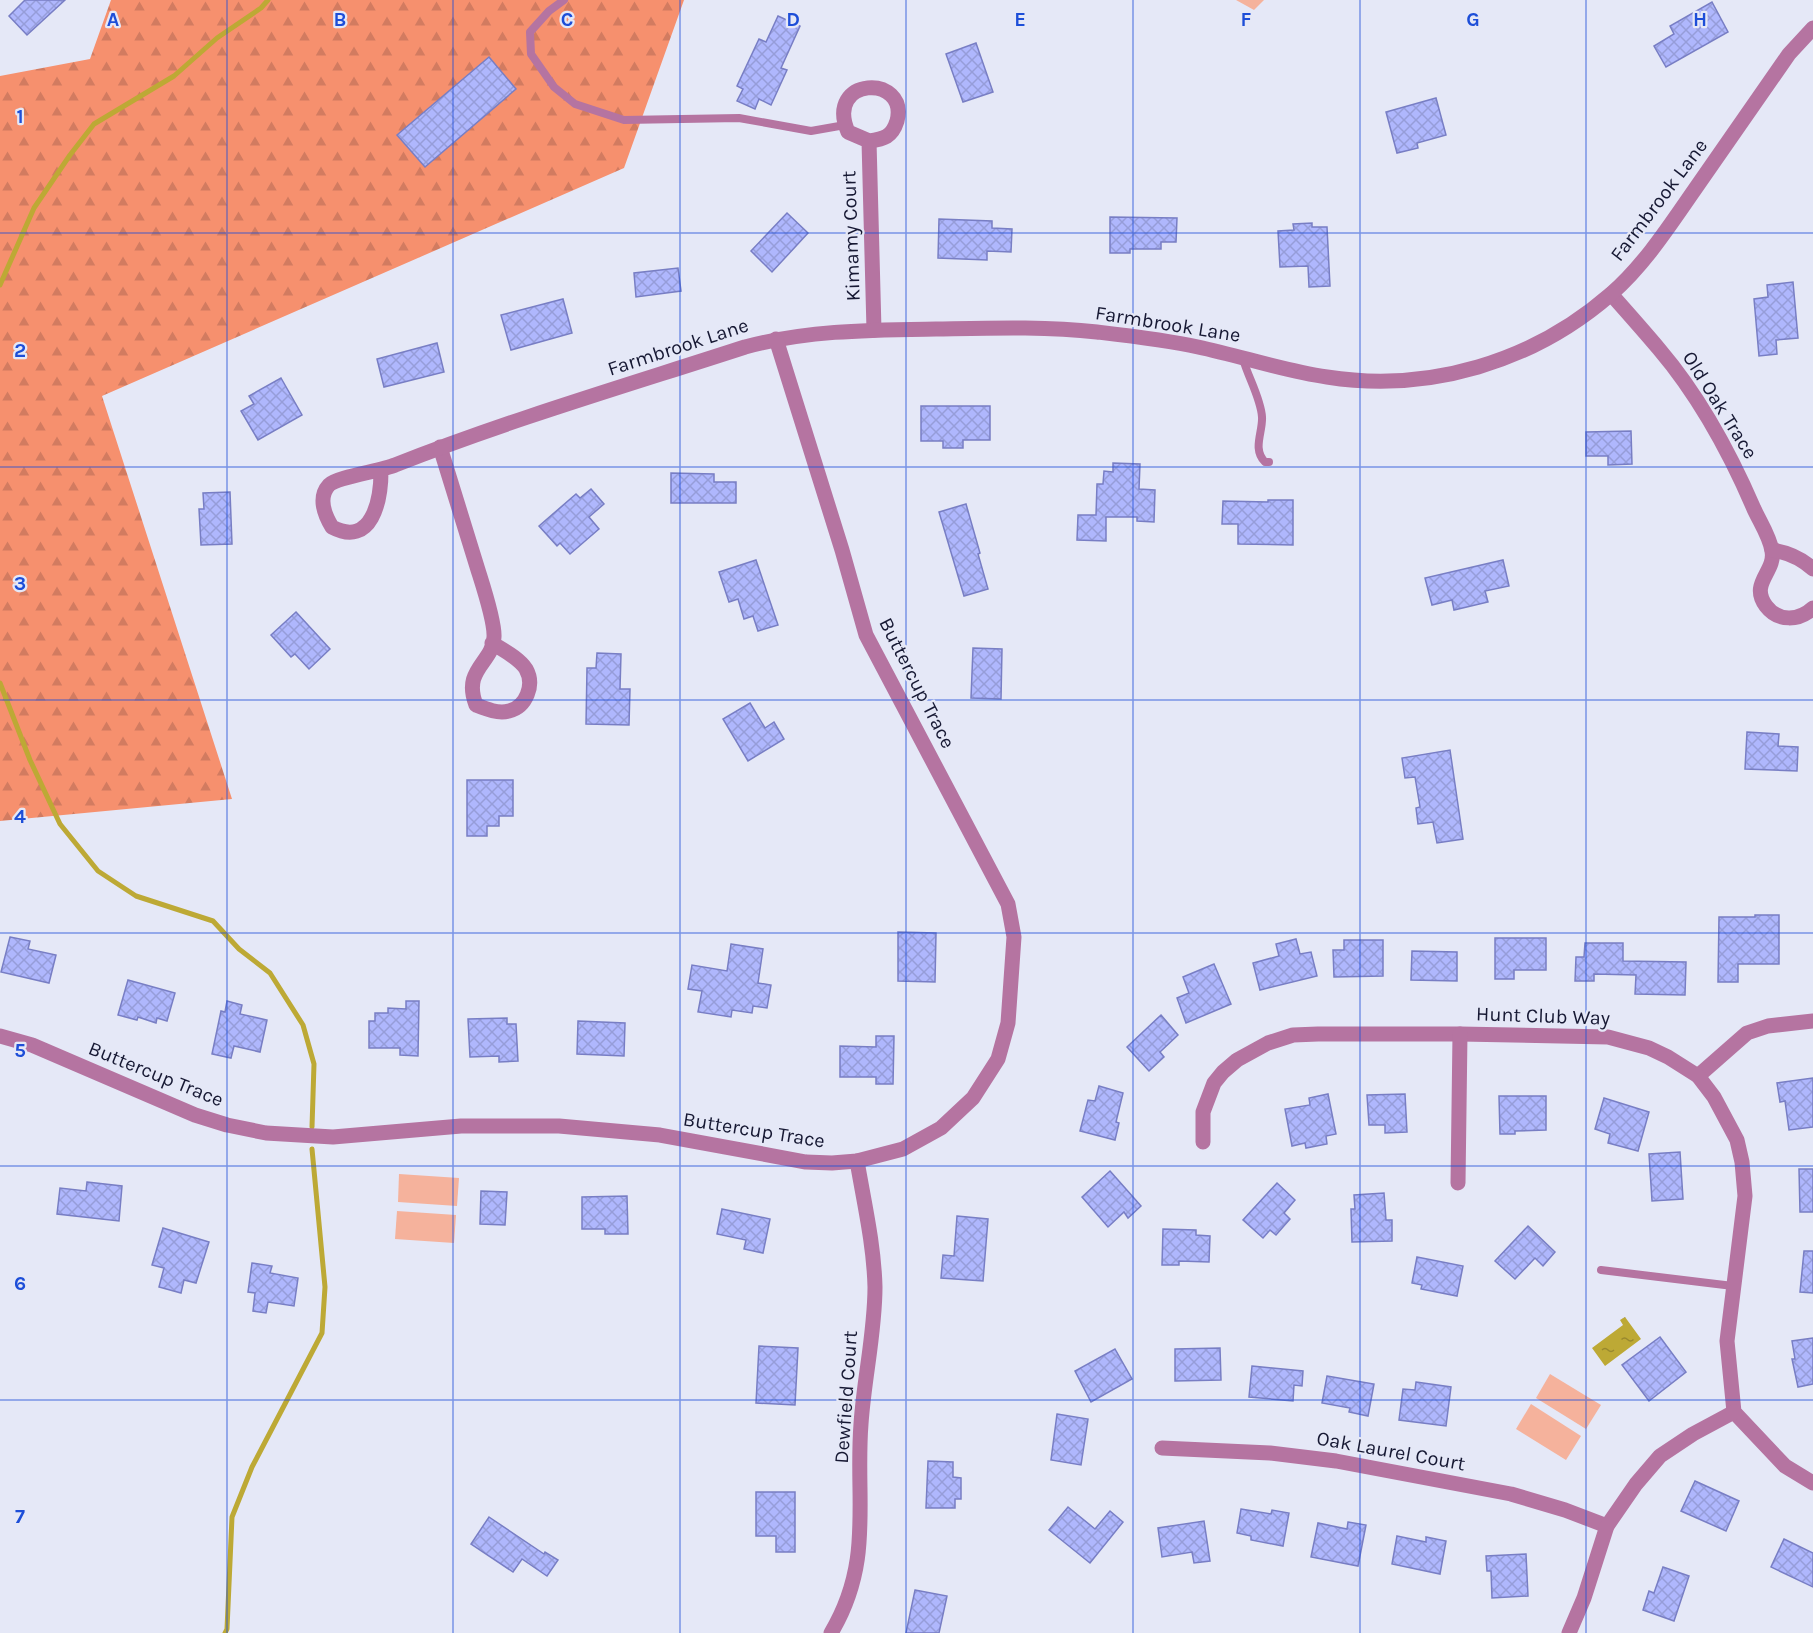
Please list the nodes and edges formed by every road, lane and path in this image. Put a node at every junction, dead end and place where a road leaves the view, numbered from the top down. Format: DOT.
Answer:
graph roads {
  1 [pos="564,0"];
  2 [pos="1813,28"];
  3 [pos="845,124"];
  4 [pos="869,141"];
  5 [pos="1611,294"];
  6 [pos="874,330"];
  7 [pos="776,339"];
  8 [pos="1242,357"];
  9 [pos="440,447"];
  10 [pos="1269,462"];
  11 [pos="381,471"];
  12 [pos="1772,550"];
  13 [pos="1813,569"];
  14 [pos="1813,608"];
  15 [pos="492,643"];
  16 [pos="1813,1021"];
  17 [pos="1460,1034"];
  18 [pos="0,1036"];
  19 [pos="1698,1076"];
  20 [pos="1203,1142"];
  21 [pos="857,1161"];
  22 [pos="1458,1183"];
  23 [pos="1601,1269"];
  24 [pos="1733,1286"];
  25 [pos="1734,1412"];
  26 [pos="1162,1448"];
  27 [pos="1813,1483"];
  28 [pos="1606,1526"];
  29 [pos="831,1633"];
  30 [pos="1569,1633"];
  1 -- 3 [label="lane"];
  2 -- 5 [label="street, Farmbrook Lane"];
  3 -- 4 [label="street"];
  3 -- 4 [label="street"];
  4 -- 6 [label="street, Kimamy Court"];
  5 -- 8 [label="street, Farmbrook Lane"];
  5 -- 12 [label="street, Old Oak Trace"];
  6 -- 7 [label="street, Farmbrook Lane"];
  6 -- 8 [label="street, Farmbrook Lane"];
  7 -- 9 [label="street, Farmbrook Lane"];
  7 -- 21 [label="street, Buttercup Trace"];
  8 -- 10 [label="lane"];
  9 -- 11 [label="street, Farmbrook Lane"];
  9 -- 15 [label="street"];
  11 -- 11 [label="street, Farmbrook Lane"];
  12 -- 13 [label="street"];
  12 -- 14 [label="street"];
  15 -- 15 [label="street"];
  16 -- 19 [label="street"];
  17 -- 19 [label="street, Hunt Club Way"];
  17 -- 20 [label="street, Hunt Club Way"];
  17 -- 22 [label="street"];
  18 -- 21 [label="street, Buttercup Trace"];
  19 -- 24 [label="street, Hunt Club Way"];
  21 -- 29 [label="street, Dewfield Court"];
  23 -- 24 [label="lane"];
  24 -- 25 [label="street, Hunt Club Way"];
  25 -- 27 [label="street"];
  25 -- 28 [label="street"];
  26 -- 28 [label="street, Oak Laurel Court"];
  28 -- 30 [label="street"];
}
